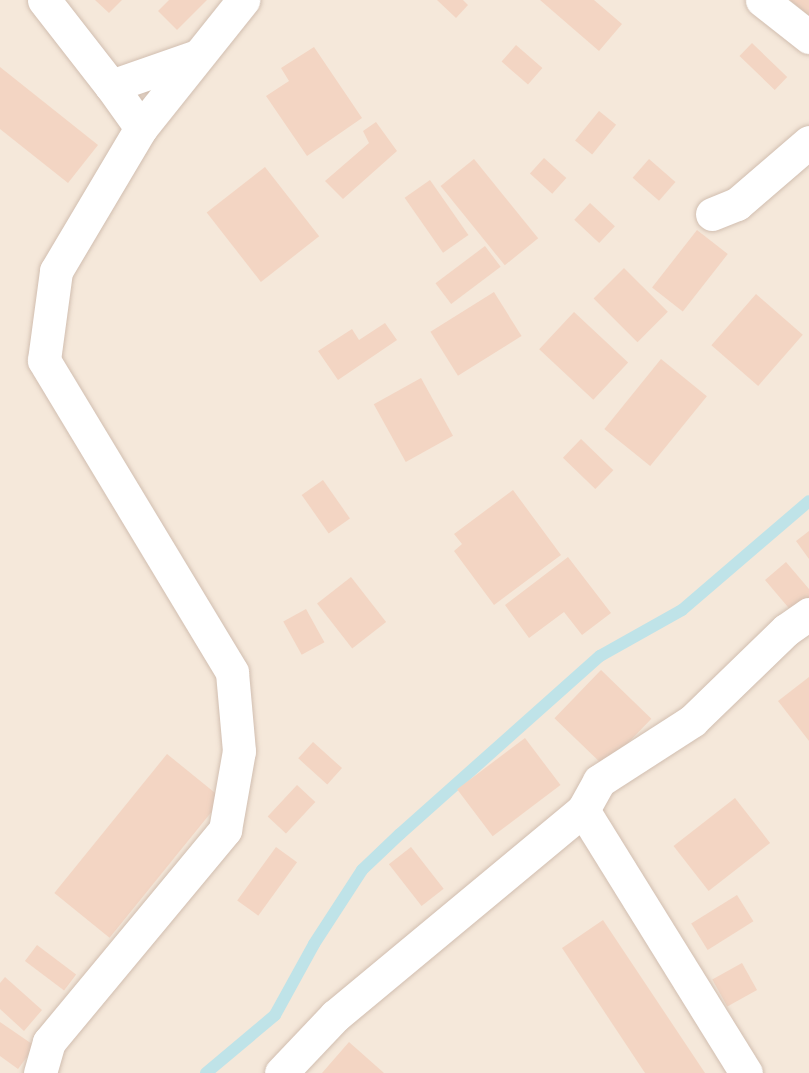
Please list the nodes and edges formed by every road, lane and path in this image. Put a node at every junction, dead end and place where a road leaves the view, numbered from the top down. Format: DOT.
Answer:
graph roads {
  1 [pos="44,0"];
  2 [pos="243,0"];
  3 [pos="762,0"];
  4 [pos="809,37"];
  5 [pos="197,56"];
  6 [pos="111,86"];
  7 [pos="141,128"];
  8 [pos="809,142"];
  9 [pos="712,214"];
  10 [pos="809,614"];
  11 [pos="583,810"];
  12 [pos="40,1073"];
  13 [pos="281,1073"];
  14 [pos="746,1073"];
  1 -- 6 [label="street"];
  2 -- 5 [label="street"];
  3 -- 4 [label="street"];
  5 -- 6 [label="street"];
  5 -- 7 [label="street"];
  6 -- 7 [label="street"];
  7 -- 12 [label="street"];
  8 -- 9 [label="street"];
  10 -- 11 [label="street"];
  11 -- 13 [label="street"];
  11 -- 14 [label="street"];
}
